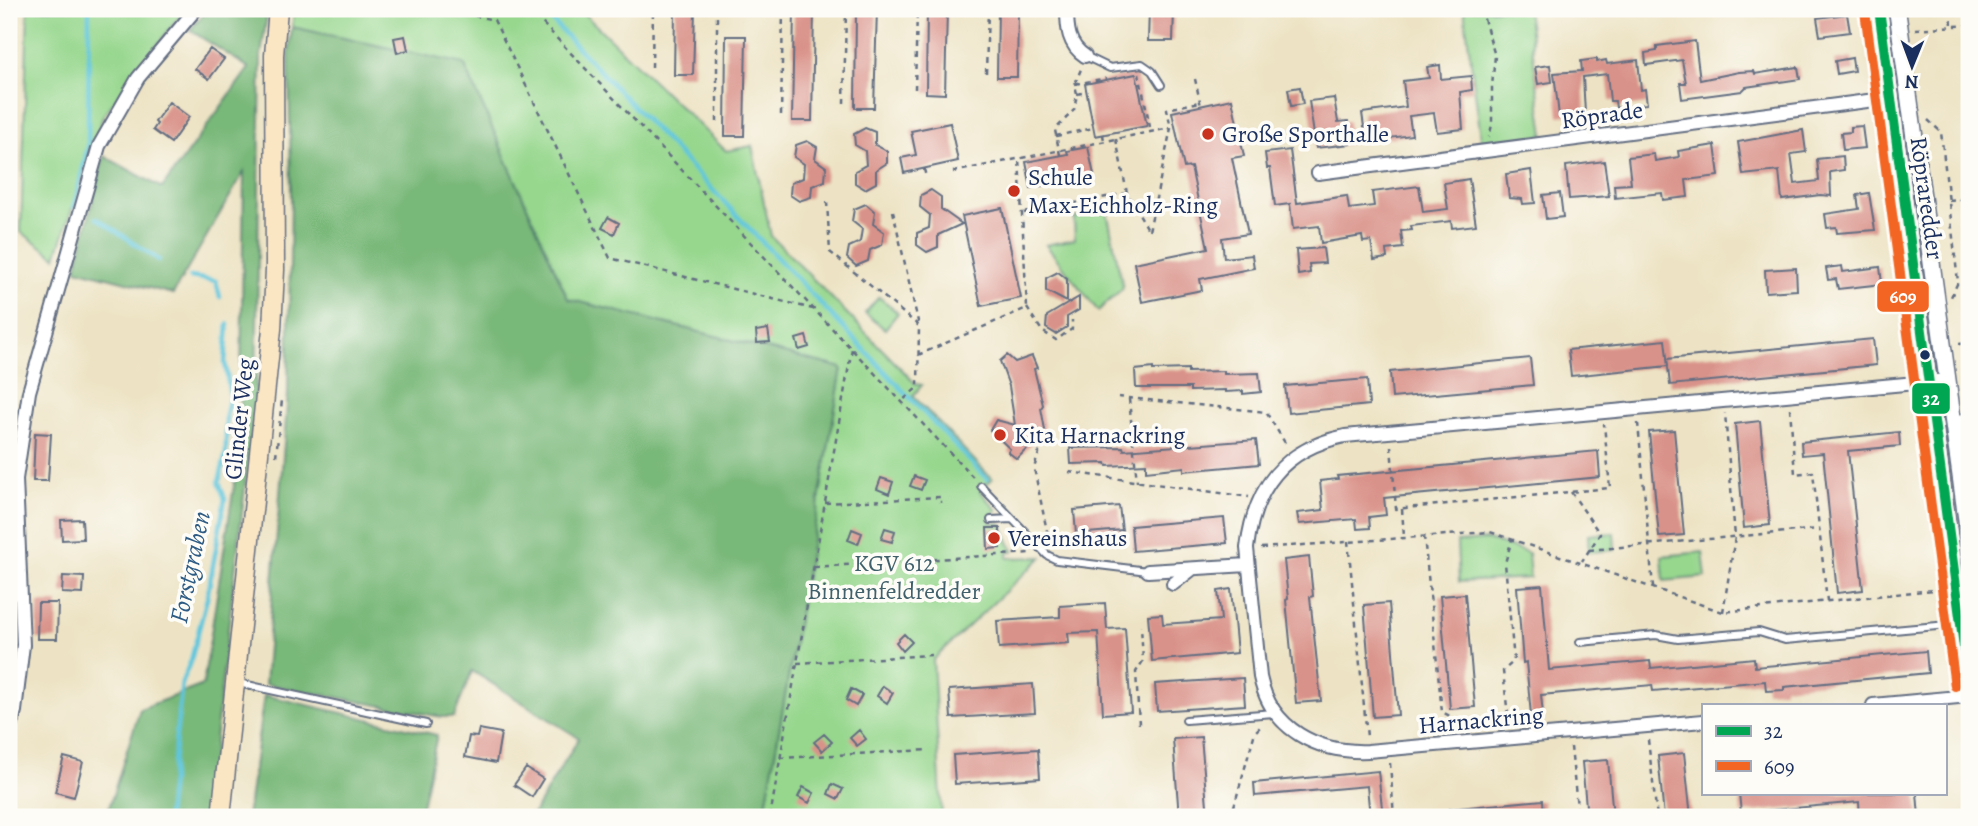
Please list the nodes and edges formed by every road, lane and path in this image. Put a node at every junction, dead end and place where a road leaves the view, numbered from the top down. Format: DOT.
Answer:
graph roads {
  1 [pos="196,9"];
  2 [pos="445,9"];
  3 [pos="529,9"];
  4 [pos="653,9"];
  5 [pos="717,9"];
  6 [pos="783,9"];
  7 [pos="846,9"];
  8 [pos="917,9"];
  9 [pos="988,9"];
  10 [pos="1067,9"];
  11 [pos="1481,9"];
  12 [pos="1879,9"];
  13 [pos="1897,9"];
  14 [pos="1951,9"];
  15 [pos="277,17"];
  16 [pos="1969,25"];
  17 [pos="1952,26"];
  18 [pos="1915,29"];
  19 [pos="1085,56"];
  20 [pos="652,67"];
  21 [pos="1139,71"];
  22 [pos="986,73"];
  23 [pos="1114,76"];
  24 [pos="1195,79"];
  25 [pos="1075,84"];
  26 [pos="1161,85"];
  27 [pos="915,89"];
  28 [pos="1086,92"];
  29 [pos="1077,94"];
  30 [pos="1891,98"];
  31 [pos="844,103"];
  32 [pos="1926,111"];
  33 [pos="781,115"];
  34 [pos="717,122"];
  35 [pos="1093,128"];
  36 [pos="1171,128"];
  37 [pos="1151,132"];
  38 [pos="1103,134"];
  39 [pos="1056,136"];
  40 [pos="1116,139"];
  41 [pos="1104,141"];
  42 [pos="1059,150"];
  43 [pos="1490,150"];
  44 [pos="1060,155"];
  45 [pos="1019,158"];
  46 [pos="924,169"];
  47 [pos="953,172"];
  48 [pos="1318,173"];
  49 [pos="926,177"];
  50 [pos="1127,193"];
  51 [pos="1969,198"];
  52 [pos="1949,200"];
  53 [pos="827,202"];
  54 [pos="893,211"];
  55 [pos="1023,214"];
  56 [pos="1951,297"];
  57 [pos="1027,308"];
  58 [pos="815,309"];
  59 [pos="1072,320"];
  60 [pos="919,326"];
  61 [pos="1969,343"];
  62 [pos="1958,344"];
  63 [pos="852,348"];
  64 [pos="918,355"];
  65 [pos="1948,380"];
  66 [pos="1929,382"];
  67 [pos="1788,395"];
  68 [pos="1118,397"];
  69 [pos="1129,399"];
  70 [pos="902,401"];
  71 [pos="1724,401"];
  72 [pos="1636,409"];
  73 [pos="1603,412"];
  74 [pos="1961,420"];
  75 [pos="1390,432"];
  76 [pos="1033,443"];
  77 [pos="1294,457"];
  78 [pos="1069,472"];
  79 [pos="1137,482"];
  80 [pos="981,486"];
  81 [pos="1570,492"];
  82 [pos="1259,499"];
  83 [pos="825,503"];
  84 [pos="941,503"];
  85 [pos="1402,509"];
  86 [pos="1015,519"];
  87 [pos="991,520"];
  88 [pos="1819,530"];
  89 [pos="1424,536"];
  90 [pos="1048,537"];
  91 [pos="1404,537"];
  92 [pos="1735,537"];
  93 [pos="1969,538"];
  94 [pos="1512,539"];
  95 [pos="1348,541"];
  96 [pos="1649,545"];
  97 [pos="1247,548"];
  98 [pos="1589,550"];
  99 [pos="1045,552"];
  100 [pos="1581,563"];
  101 [pos="1248,565"];
  102 [pos="814,567"];
  103 [pos="1198,569"];
  104 [pos="1148,571"];
  105 [pos="1173,584"];
  106 [pos="1653,588"];
  107 [pos="1956,588"];
  108 [pos="1827,601"];
  109 [pos="1723,612"];
  110 [pos="1961,624"];
  111 [pos="1141,626"];
  112 [pos="1580,642"];
  113 [pos="931,655"];
  114 [pos="797,663"];
  115 [pos="236,682"];
  116 [pos="1969,684"];
  117 [pos="1969,696"];
  118 [pos="1884,704"];
  119 [pos="1274,713"];
  120 [pos="1186,720"];
  121 [pos="1702,721"];
  122 [pos="426,724"];
  123 [pos="1139,724"];
  124 [pos="1646,726"];
  125 [pos="9,730"];
  126 [pos="1570,733"];
  127 [pos="1510,738"];
  128 [pos="1464,742"];
  129 [pos="1388,749"];
  130 [pos="928,750"];
  131 [pos="1368,751"];
  132 [pos="780,758"];
  133 [pos="1578,816"];
  134 [pos="221,817"];
  135 [pos="770,817"];
  136 [pos="1231,817"];
  137 [pos="1394,817"];
  138 [pos="1559,817"];
  139 [pos="1657,817"];
  1 -- 125 [label="street"];
  2 -- 58 [label="path"];
  3 -- 58 [label="path"];
  4 -- 20 [label="path"];
  5 -- 34 [label="path"];
  6 -- 33 [label="path"];
  7 -- 31 [label="path"];
  8 -- 27 [label="path"];
  9 -- 22 [label="path"];
  10 -- 19 [label="street"];
  11 -- 43 [label="path"];
  12 -- 30 [label="street, Röpraredder"];
  13 -- 65 [label="street, Röpraredder"];
  14 -- 17 [label="path"];
  15 -- 115 [label="main road, Glinder Weg"];
  16 -- 17 [label="path"];
  17 -- 18 [label="path"];
  19 -- 25 [label="path"];
  19 -- 26 [label="lane"];
  21 -- 37 [label="path"];
  23 -- 25 [label="path"];
  24 -- 36 [label="path"];
  25 -- 29 [label="path"];
  28 -- 29 [label="path"];
  29 -- 39 [label="path"];
  30 -- 43 [label="street, Röprade"];
  30 -- 66 [label="street, Röpraredder"];
  32 -- 52 [label="path"];
  35 -- 39 [label="path"];
  36 -- 37 [label="path"];
  36 -- 50 [label="path"];
  37 -- 40 [label="path"];
  38 -- 41 [label="path"];
  39 -- 42 [label="path"];
  40 -- 41 [label="path"];
  40 -- 50 [label="path"];
  41 -- 42 [label="path"];
  42 -- 44 [label="path"];
  42 -- 45 [label="path"];
  43 -- 48 [label="street, Röprade"];
  45 -- 47 [label="path"];
  45 -- 55 [label="path"];
  46 -- 49 [label="path"];
  50 -- 55 [label="path"];
  51 -- 52 [label="path"];
  52 -- 56 [label="path"];
  53 -- 60 [label="path"];
  54 -- 60 [label="path"];
  55 -- 57 [label="path"];
  57 -- 59 [label="path"];
  57 -- 64 [label="path"];
  58 -- 63 [label="path"];
  60 -- 64 [label="path"];
  61 -- 62 [label="path"];
  63 -- 70 [label="path"];
  63 -- 83 [label="path"];
  64 -- 70 [label="path"];
  65 -- 66 [label="street, Harnackring"];
  65 -- 74 [label="street, Röpraredder"];
  66 -- 67 [label="street, Harnackring"];
  66 -- 107 [label="street, Röpraredder"];
  67 -- 71 [label="street, Harnackring"];
  67 -- 88 [label="path"];
  68 -- 69 [label="path"];
  69 -- 77 [label="path"];
  69 -- 79 [label="path"];
  70 -- 80 [label="path"];
  71 -- 72 [label="street, Harnackring"];
  71 -- 92 [label="path"];
  72 -- 73 [label="street, Harnackring"];
  72 -- 96 [label="path"];
  73 -- 75 [label="street, Harnackring"];
  73 -- 81 [label="path"];
  74 -- 93 [label="street, Röpraredder"];
  75 -- 77 [label="street, Harnackring"];
  75 -- 85 [label="path"];
  76 -- 90 [label="path"];
  77 -- 82 [label="street, Harnackring"];
  78 -- 79 [label="path"];
  79 -- 82 [label="path"];
  80 -- 86 [label="lane"];
  81 -- 85 [label="path"];
  81 -- 98 [label="path"];
  82 -- 97 [label="street, Harnackring"];
  83 -- 84 [label="path"];
  83 -- 102 [label="path"];
  85 -- 91 [label="path"];
  86 -- 87 [label="lane"];
  86 -- 99 [label="lane"];
  88 -- 92 [label="path"];
  88 -- 108 [label="path"];
  89 -- 91 [label="path"];
  89 -- 94 [label="path"];
  89 -- 128 [label="path"];
  91 -- 95 [label="path"];
  92 -- 96 [label="path"];
  92 -- 109 [label="path"];
  94 -- 100 [label="path"];
  94 -- 127 [label="path"];
  95 -- 97 [label="path"];
  95 -- 131 [label="path"];
  96 -- 98 [label="path"];
  96 -- 106 [label="path"];
  97 -- 101 [label="street, Harnackring"];
  98 -- 100 [label="path"];
  99 -- 102 [label="path"];
  99 -- 104 [label="lane"];
  100 -- 106 [label="path"];
  101 -- 103 [label="street"];
  101 -- 119 [label="street, Harnackring"];
  102 -- 114 [label="path"];
  103 -- 104 [label="street"];
  103 -- 105 [label="street"];
  106 -- 109 [label="path"];
  107 -- 108 [label="path"];
  107 -- 110 [label="street, Röpraredder"];
  108 -- 109 [label="path"];
  110 -- 112 [label="lane"];
  110 -- 116 [label="street, Röpraredder"];
  111 -- 123 [label="path"];
  113 -- 114 [label="path"];
  114 -- 132 [label="path"];
  115 -- 122 [label="lane"];
  115 -- 134 [label="main road, Glinder Weg"];
  117 -- 118 [label="street"];
  119 -- 120 [label="lane"];
  119 -- 131 [label="street, Harnackring"];
  119 -- 136 [label="path"];
  121 -- 124 [label="street, Harnackring"];
  124 -- 126 [label="street, Harnackring"];
  124 -- 139 [label="path"];
  126 -- 127 [label="street, Harnackring"];
  126 -- 133 [label="path"];
  127 -- 128 [label="street, Harnackring"];
  128 -- 129 [label="street, Harnackring"];
  129 -- 131 [label="street, Harnackring"];
  129 -- 137 [label="path"];
  130 -- 132 [label="path"];
  132 -- 135 [label="path"];
  133 -- 138 [label="path"];
}
